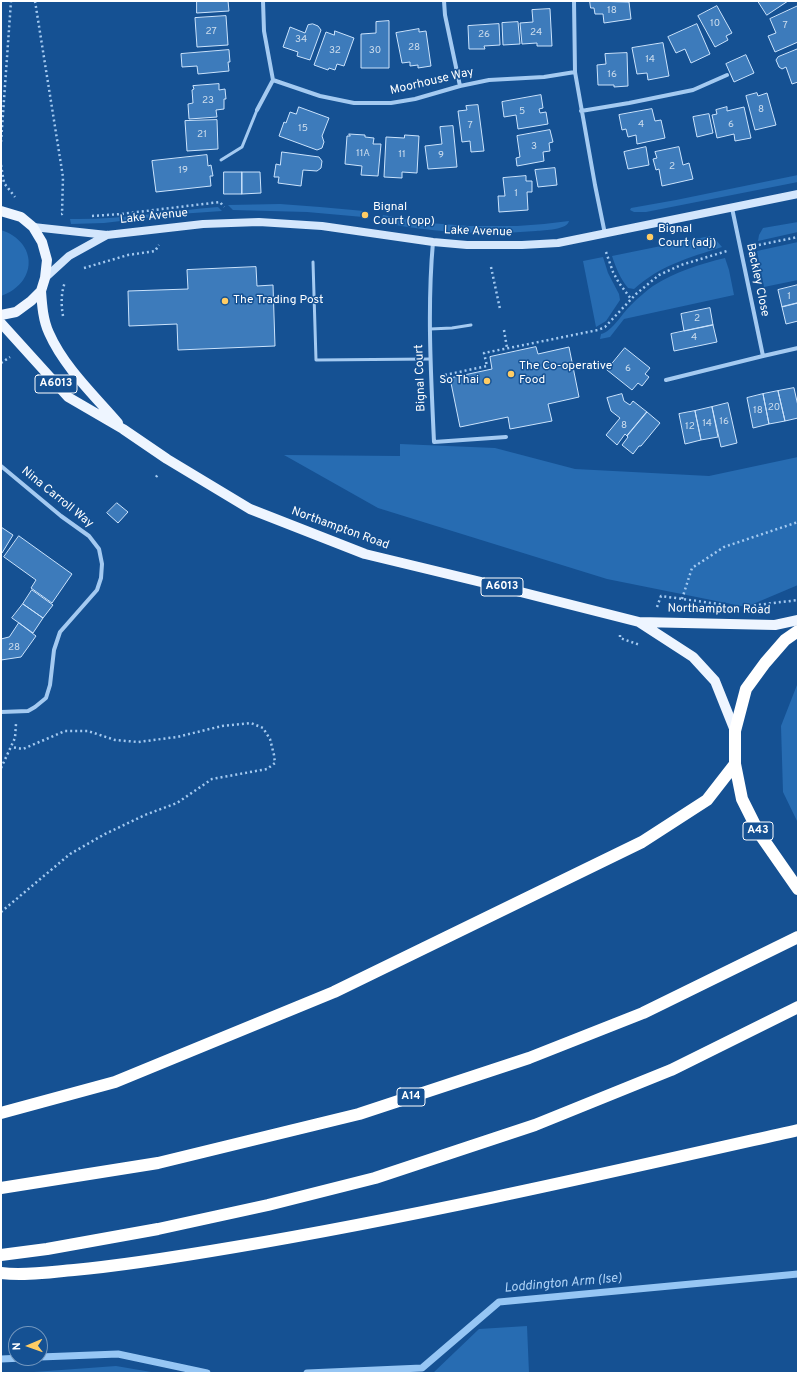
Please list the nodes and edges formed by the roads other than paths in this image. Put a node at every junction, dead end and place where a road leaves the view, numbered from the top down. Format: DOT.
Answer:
graph roads {
  1 [pos="263,1"];
  2 [pos="444,1"];
  3 [pos="574,1"];
  4 [pos="575,72"];
  5 [pos="727,75"];
  6 [pos="273,80"];
  7 [pos="460,86"];
  8 [pos="257,110"];
  9 [pos="582,111"];
  10 [pos="221,160"];
  11 [pos="798,194"];
  12 [pos="732,208"];
  13 [pos="1,210"];
  14 [pos="33,227"];
  15 [pos="106,234"];
  16 [pos="605,234"];
  17 [pos="433,242"];
  18 [pos="313,262"];
  19 [pos="45,278"];
  20 [pos="41,291"];
  21 [pos="1,315"];
  22 [pos="1,323"];
  23 [pos="471,325"];
  24 [pos="430,329"];
  25 [pos="798,348"];
  26 [pos="763,356"];
  27 [pos="430,359"];
  28 [pos="666,380"];
  29 [pos="123,429"];
  30 [pos="506,437"];
  31 [pos="1,466"];
  32 [pos="798,620"];
  33 [pos="639,622"];
  34 [pos="798,631"];
  35 [pos="1,712"];
  36 [pos="735,731"];
  37 [pos="736,764"];
  38 [pos="798,889"];
  39 [pos="798,937"];
  40 [pos="798,1007"];
  41 [pos="1,1113"];
  42 [pos="798,1130"];
  43 [pos="1,1188"];
  44 [pos="1,1255"];
  45 [pos="1,1273"];
  1 -- 6 [label="street"];
  2 -- 7 [label="street"];
  3 -- 4 [label="street"];
  4 -- 7 [label="street, Moorhouse Way"];
  4 -- 9 [label="street"];
  5 -- 9 [label="street"];
  6 -- 7 [label="street, Moorhouse Way"];
  6 -- 8 [label="street"];
  8 -- 10 [label="lane"];
  9 -- 16 [label="street"];
  11 -- 12 [label="street, Lake Avenue"];
  12 -- 16 [label="street, Lake Avenue"];
  12 -- 26 [label="street, Backley Close"];
  13 -- 14 [label="main road, A6013"];
  14 -- 15 [label="street"];
  14 -- 19 [label="main road, A6013"];
  15 -- 17 [label="street, Lake Avenue"];
  15 -- 19 [label="street"];
  16 -- 17 [label="street, Lake Avenue"];
  17 -- 24 [label="street, Bignal Court"];
  18 -- 27 [label="lane"];
  19 -- 20 [label="main road, A6013"];
  20 -- 21 [label="main road"];
  20 -- 29 [label="main road, Northampton Road / A6013"];
  22 -- 29 [label="main road, Northampton Road / A6013"];
  23 -- 24 [label="lane"];
  24 -- 27 [label="street, Bignal Court"];
  25 -- 26 [label="street"];
  26 -- 28 [label="street"];
  27 -- 30 [label="street, Bignal Court"];
  29 -- 33 [label="main road, Northampton Road / A6013"];
  31 -- 35 [label="street, Nina Carroll Way"];
  32 -- 33 [label="main road, Northampton Road / A6013"];
  33 -- 36 [label="main road, Northampton Road / A6013"];
  34 -- 36 [label="highway, A43"];
  36 -- 37 [label="highway, A43"];
  37 -- 38 [label="highway, A43"];
  37 -- 41 [label="highway"];
  39 -- 43 [label="highway, A14"];
  40 -- 44 [label="highway"];
  42 -- 45 [label="highway"];
}
